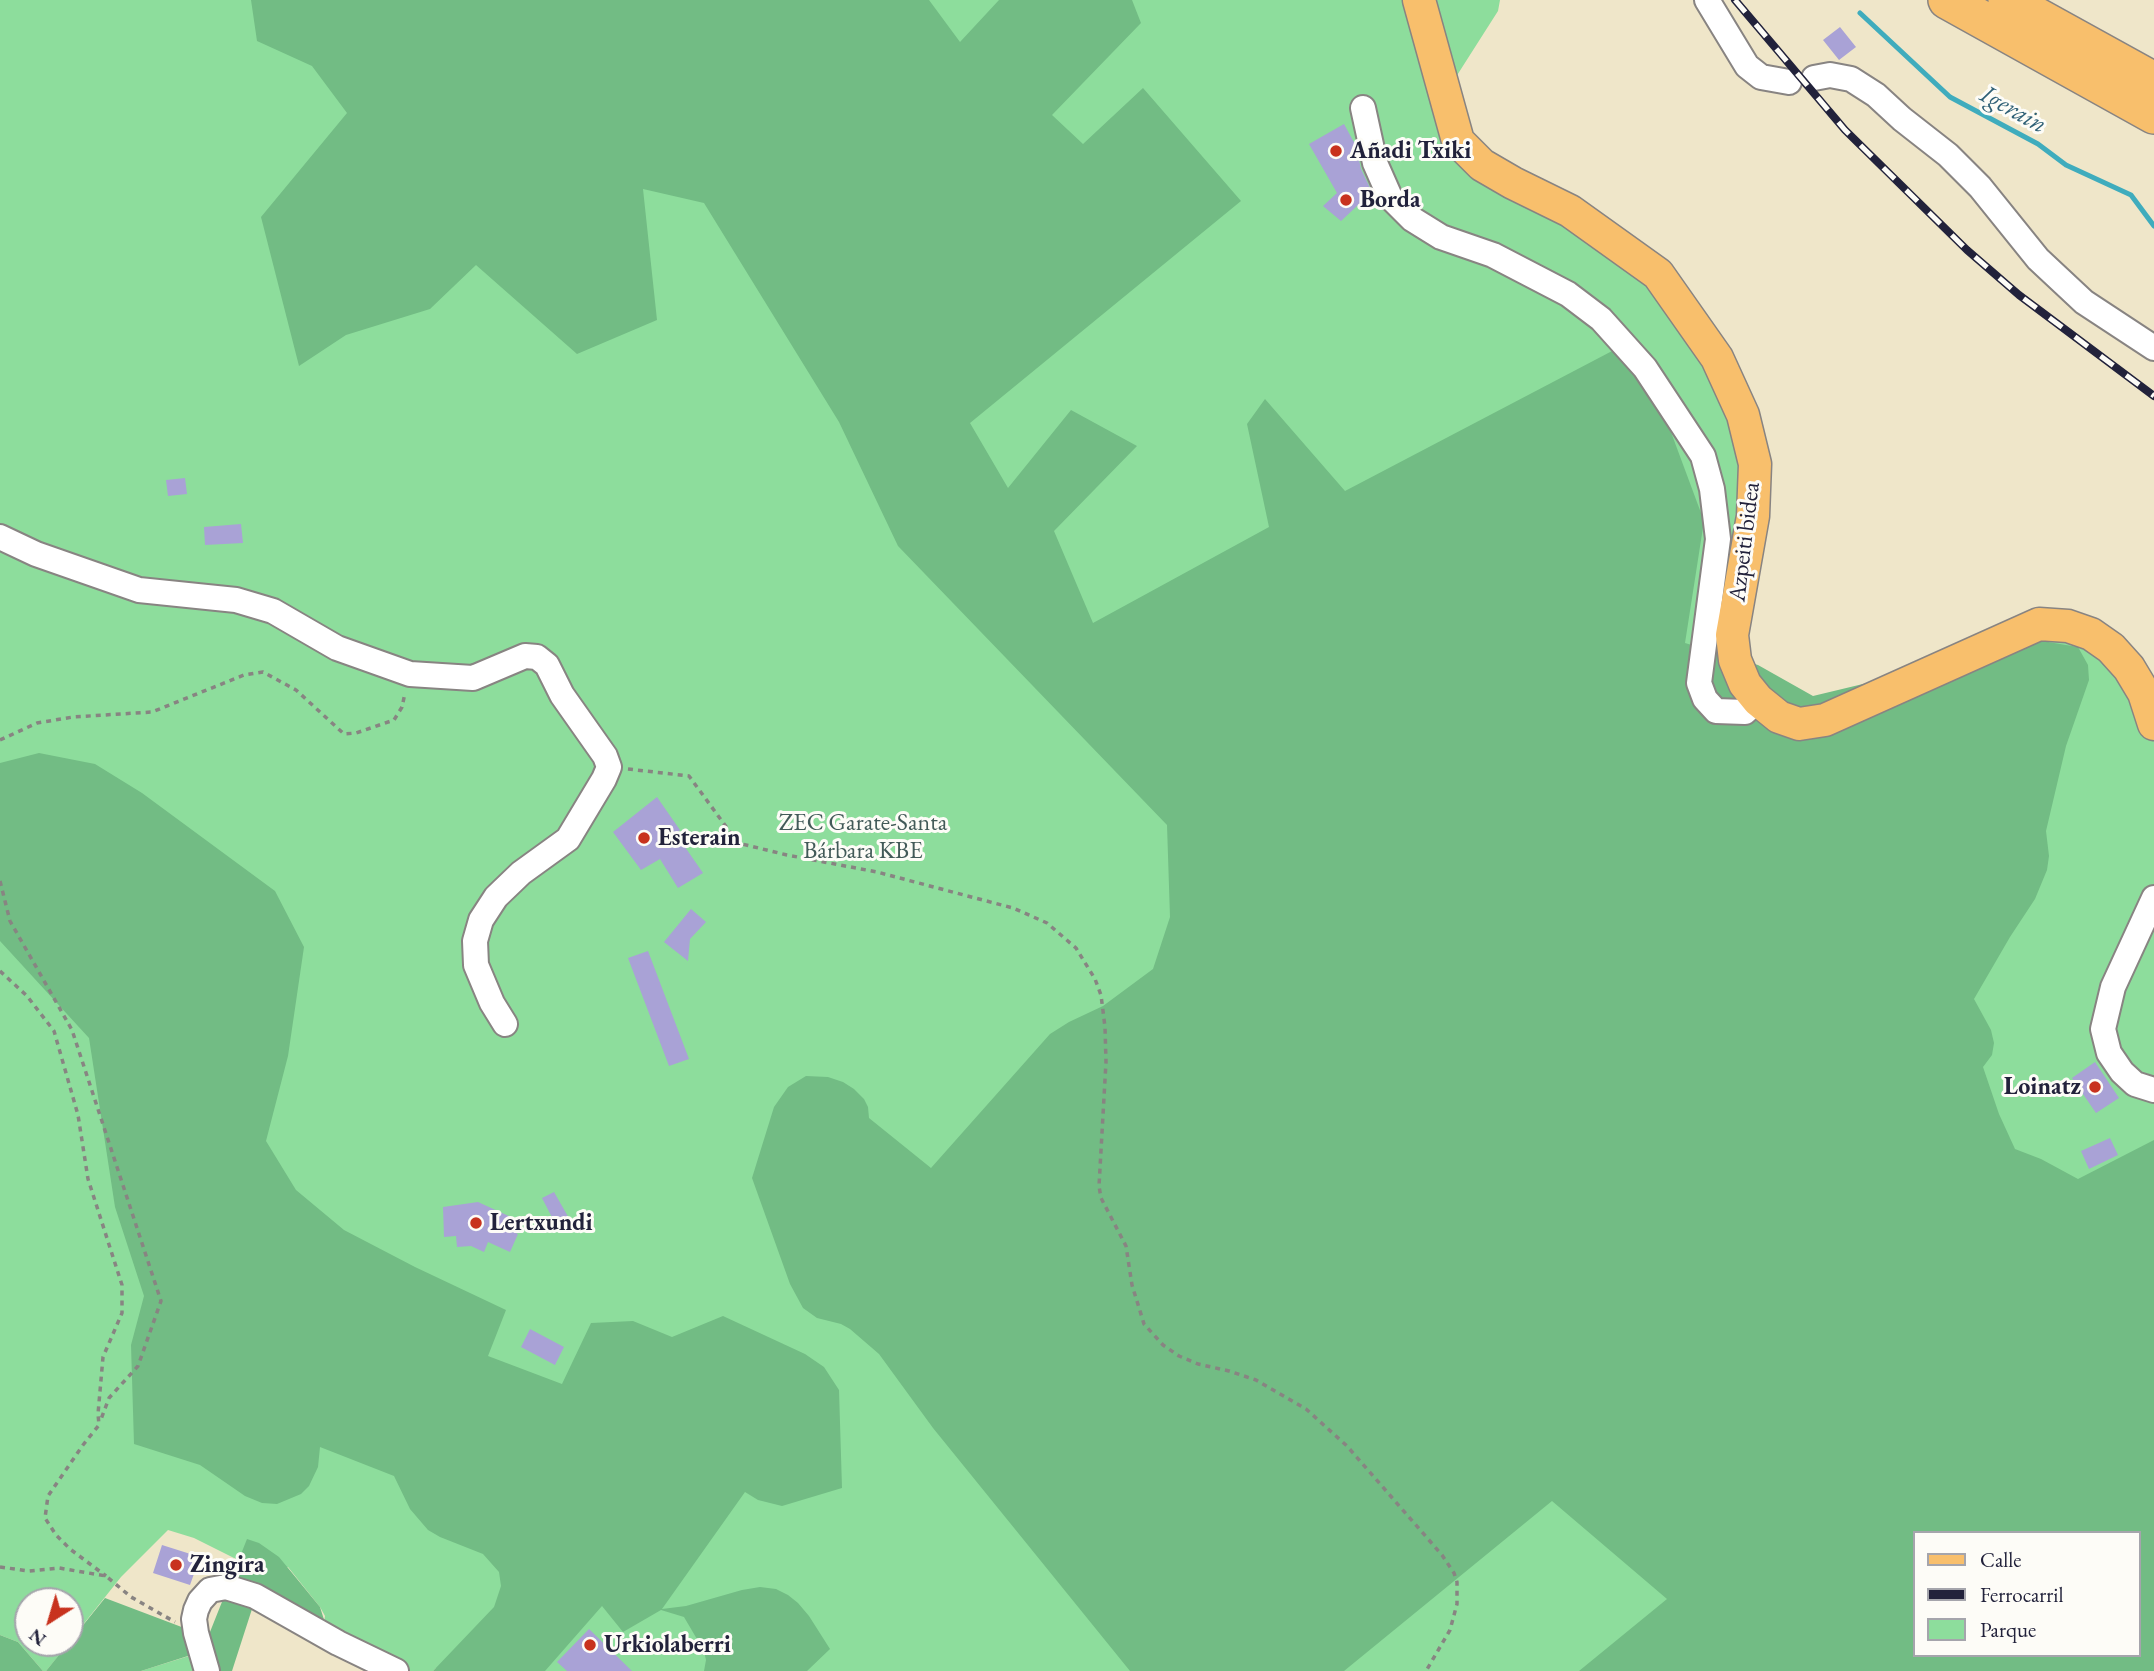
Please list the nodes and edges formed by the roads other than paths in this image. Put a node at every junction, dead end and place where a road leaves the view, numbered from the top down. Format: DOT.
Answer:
graph roads {
  1 [pos="1419,0"];
  2 [pos="1706,0"];
  3 [pos="1947,0"];
  4 [pos="2007,0"];
  5 [pos="1814,78"];
  6 [pos="2154,81"];
  7 [pos="1789,82"];
  8 [pos="1363,108"];
  9 [pos="2154,115"];
  10 [pos="2154,348"];
  11 [pos="0,537"];
  12 [pos="1758,700"];
  13 [pos="2154,724"];
  14 [pos="2154,898"];
  15 [pos="505,1024"];
  16 [pos="2154,1090"];
  17 [pos="206,1671"];
  18 [pos="396,1671"];
  1 -- 12 [label="main road, Azpeiti bidea"];
  2 -- 7 [label="street"];
  3 -- 9 [label="highway"];
  4 -- 6 [label="highway"];
  5 -- 10 [label="street"];
  8 -- 12 [label="street"];
  11 -- 15 [label="street"];
  12 -- 13 [label="main road, Azpeiti bidea"];
  14 -- 16 [label="street"];
  17 -- 18 [label="street"];
}
